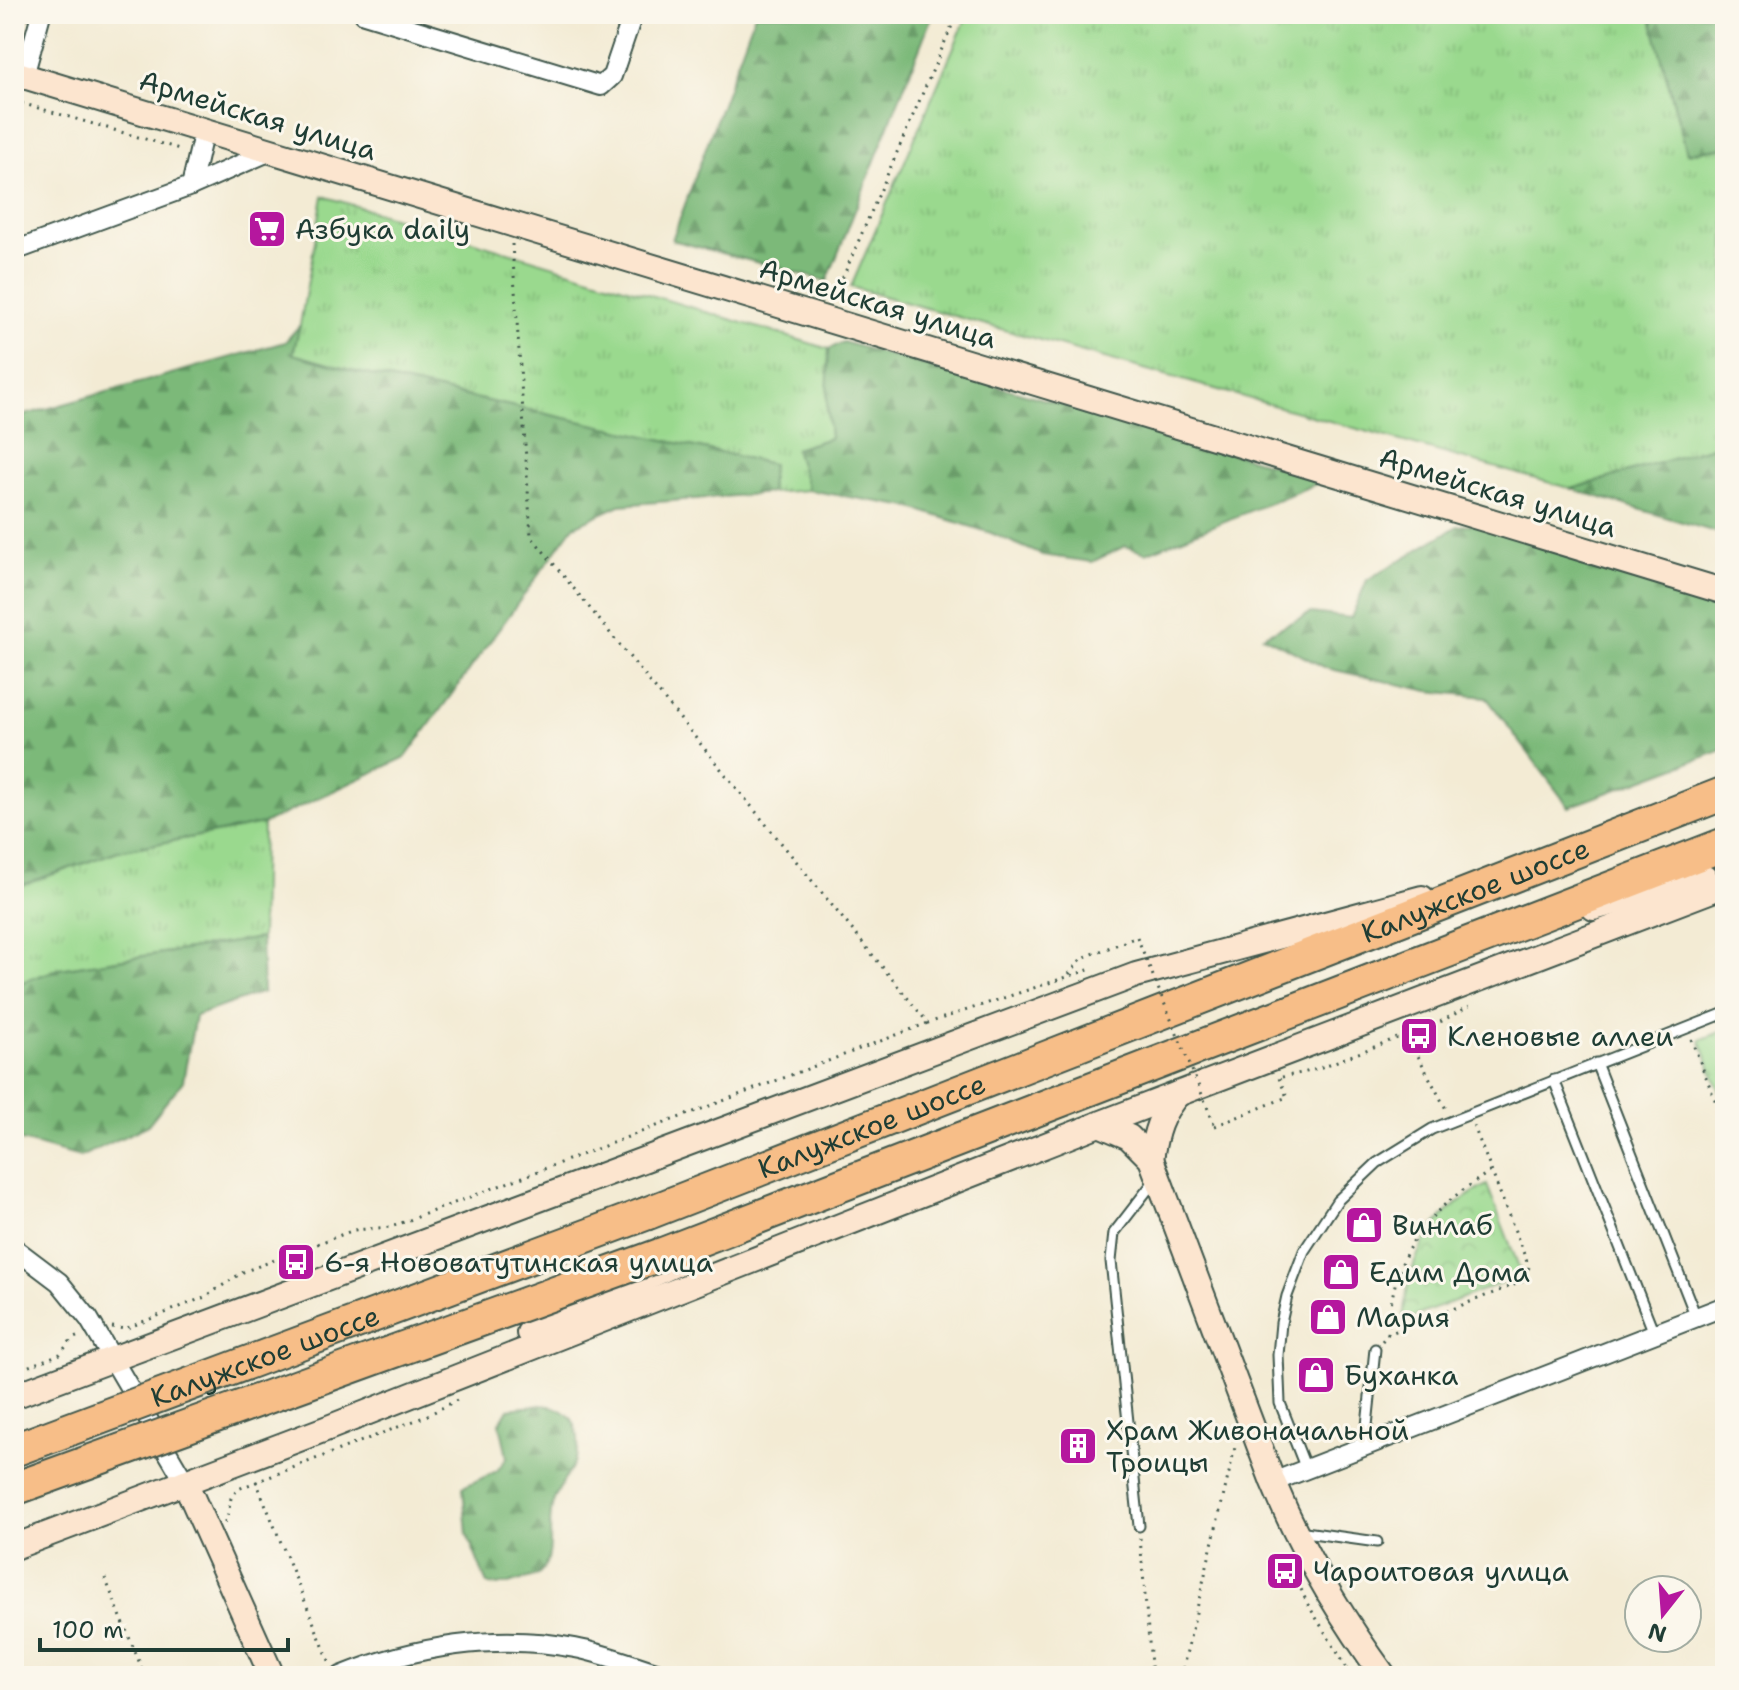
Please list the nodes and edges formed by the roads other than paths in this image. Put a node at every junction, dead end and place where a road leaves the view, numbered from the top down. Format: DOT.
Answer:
graph roads {
  1 [pos="41,14"];
  2 [pos="364,14"];
  3 [pos="633,14"];
  4 [pos="19,74"];
  5 [pos="202,142"];
  6 [pos="273,150"];
  7 [pos="191,186"];
  8 [pos="14,251"];
  9 [pos="1725,592"];
  10 [pos="1725,793"];
  11 [pos="1725,844"];
  12 [pos="1532,868"];
  13 [pos="1725,872"];
  14 [pos="1725,885"];
  15 [pos="1472,941"];
  16 [pos="1725,1013"];
  17 [pos="1596,1063"];
  18 [pos="1554,1080"];
  19 [pos="1178,1094"];
  20 [pos="1099,1124"];
  21 [pos="1154,1168"];
  22 [pos="857,1179"];
  23 [pos="14,1248"];
  24 [pos="1725,1306"];
  25 [pos="1696,1317"];
  26 [pos="1654,1334"];
  27 [pos="1375,1349"];
  28 [pos="113,1359"];
  29 [pos="14,1396"];
  30 [pos="328,1428"];
  31 [pos="1365,1446"];
  32 [pos="14,1450"];
  33 [pos="1306,1469"];
  34 [pos="185,1482"];
  35 [pos="1273,1482"];
  36 [pos="14,1489"];
  37 [pos="1139,1526"];
  38 [pos="1294,1530"];
  39 [pos="1377,1542"];
  40 [pos="14,1547"];
  41 [pos="272,1676"];
  42 [pos="341,1676"];
  43 [pos="669,1676"];
  44 [pos="1384,1676"];
  1 -- 4 [label="street"];
  2 -- 3 [label="street"];
  4 -- 5 [label="street, Армейская улица"];
  5 -- 6 [label="street, Армейская улица"];
  5 -- 7 [label="street"];
  6 -- 7 [label="street"];
  6 -- 9 [label="street, Армейская улица"];
  7 -- 8 [label="street"];
  10 -- 12 [label="highway, Калужское шоссе"];
  11 -- 15 [label="highway, Калужское шоссе"];
  12 -- 28 [label="street"];
  12 -- 32 [label="highway, Калужское шоссе, bridge"];
  13 -- 15 [label="street"];
  14 -- 19 [label="street"];
  15 -- 22 [label="highway, Калужское шоссе"];
  16 -- 17 [label="lane"];
  17 -- 18 [label="lane"];
  17 -- 25 [label="lane"];
  18 -- 26 [label="lane"];
  18 -- 33 [label="lane"];
  19 -- 20 [label="street"];
  19 -- 21 [label="street"];
  20 -- 21 [label="street"];
  20 -- 30 [label="street"];
  21 -- 35 [label="street"];
  21 -- 37 [label="lane"];
  22 -- 30 [label="street"];
  22 -- 36 [label="highway, Калужское шоссе, bridge"];
  23 -- 28 [label="street"];
  24 -- 25 [label="street"];
  25 -- 26 [label="street"];
  26 -- 31 [label="street"];
  27 -- 31 [label="lane"];
  28 -- 29 [label="street"];
  28 -- 34 [label="street"];
  30 -- 34 [label="street"];
  31 -- 33 [label="street"];
  33 -- 35 [label="street"];
  34 -- 40 [label="street"];
  34 -- 41 [label="street"];
  35 -- 38 [label="street"];
  38 -- 39 [label="lane"];
  38 -- 44 [label="street"];
  42 -- 43 [label="street"];
}
